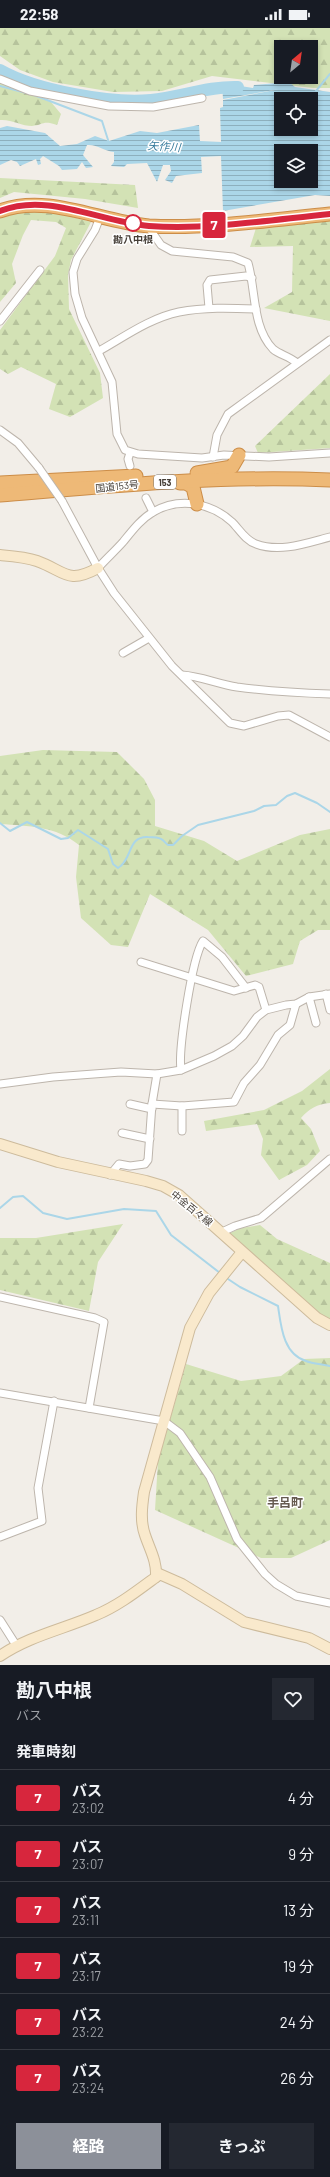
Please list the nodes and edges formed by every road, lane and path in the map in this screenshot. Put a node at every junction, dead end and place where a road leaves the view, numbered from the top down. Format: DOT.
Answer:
graph roads {
  1 [pos="0,79"];
  2 [pos="202,98"];
  3 [pos="0,211"];
  4 [pos="330,214"];
  5 [pos="100,217"];
  6 [pos="147,226"];
  7 [pos="40,270"];
  8 [pos="252,278"];
  9 [pos="209,308"];
  10 [pos="256,309"];
  11 [pos="0,321"];
  12 [pos="329,344"];
  13 [pos="99,351"];
  14 [pos="297,363"];
  15 [pos="0,430"];
  16 [pos="130,453"];
  17 [pos="330,453"];
  18 [pos="239,455"];
  19 [pos="213,457"];
  20 [pos="130,466"];
  21 [pos="197,472"];
  22 [pos="330,474"];
  23 [pos="237,478"];
  24 [pos="330,480"];
  25 [pos="0,482"];
  26 [pos="143,483"];
  27 [pos="0,495"];
  28 [pos="146,498"];
  29 [pos="197,504"];
  30 [pos="152,512"];
  31 [pos="330,537"];
  32 [pos="0,555"];
  33 [pos="98,568"];
  34 [pos="149,638"];
  35 [pos="123,653"];
  36 [pos="182,675"];
  37 [pos="330,694"];
  38 [pos="330,737"];
  39 [pos="141,962"];
  40 [pos="193,977"];
  41 [pos="246,988"];
  42 [pos="328,994"];
  43 [pos="309,997"];
  44 [pos="296,1004"];
  45 [pos="266,1010"];
  46 [pos="330,1010"];
  47 [pos="316,1023"];
  48 [pos="181,1070"];
  49 [pos="157,1074"];
  50 [pos="0,1084"];
  51 [pos="130,1104"];
  52 [pos="152,1106"];
  53 [pos="182,1106"];
  54 [pos="182,1131"];
  55 [pos="122,1133"];
  56 [pos="150,1139"];
  57 [pos="2,1143"];
  58 [pos="330,1159"];
  59 [pos="110,1175"];
  60 [pos="222,1232"];
  61 [pos="242,1252"];
  62 [pos="0,1297"];
  63 [pos="330,1326"];
  64 [pos="0,1393"];
  65 [pos="54,1402"];
  66 [pos="89,1408"];
  67 [pos="164,1421"];
  68 [pos="0,1537"];
  69 [pos="156,1576"];
  70 [pos="330,1604"];
  71 [pos="0,1620"];
  72 [pos="16,1645"];
  73 [pos="330,1649"];
  74 [pos="0,1656"];
  1 -- 2 [label="street"];
  3 -- 5 [label="highway"];
  4 -- 6 [label="highway"];
  5 -- 6 [label="highway"];
  5 -- 13 [label="street"];
  6 -- 8 [label="street"];
  7 -- 11 [label="street"];
  8 -- 9 [label="street"];
  8 -- 10 [label="street"];
  9 -- 10 [label="street"];
  9 -- 13 [label="street"];
  10 -- 14 [label="street"];
  12 -- 14 [label="street"];
  13 -- 16 [label="street"];
  14 -- 19 [label="street"];
  15 -- 33 [label="street, bridge"];
  16 -- 19 [label="street"];
  16 -- 20 [label="street"];
  17 -- 18 [label="street"];
  18 -- 19 [label="street"];
  18 -- 21 [label="highway, 153"];
  21 -- 22 [label="highway, 国道153号 / 153"];
  21 -- 25 [label="highway, 国道153号 / 153"];
  23 -- 24 [label="highway, 国道153号 / 153"];
  23 -- 26 [label="highway, 国道153号 / 153"];
  23 -- 29 [label="highway"];
  26 -- 27 [label="highway, 国道153号 / 153"];
  26 -- 29 [label="highway"];
  28 -- 30 [label="street"];
  29 -- 30 [label="street"];
  29 -- 31 [label="street"];
  30 -- 33 [label="street"];
  32 -- 33 [label="street"];
  33 -- 34 [label="street"];
  34 -- 35 [label="street"];
  34 -- 36 [label="street"];
  36 -- 37 [label="street"];
  36 -- 38 [label="street"];
  39 -- 40 [label="street"];
  40 -- 41 [label="street"];
  40 -- 41 [label="street"];
  40 -- 48 [label="street"];
  41 -- 45 [label="street"];
  42 -- 43 [label="street"];
  42 -- 46 [label="street"];
  43 -- 44 [label="street"];
  43 -- 47 [label="street"];
  44 -- 45 [label="street"];
  44 -- 53 [label="street"];
  45 -- 48 [label="street"];
  48 -- 49 [label="street"];
  49 -- 50 [label="street"];
  49 -- 52 [label="street"];
  51 -- 52 [label="street"];
  52 -- 53 [label="street"];
  52 -- 56 [label="street"];
  53 -- 54 [label="street"];
  55 -- 56 [label="street"];
  56 -- 59 [label="street"];
  57 -- 59 [label="street, 中金百々線"];
  58 -- 60 [label="street"];
  59 -- 60 [label="street, 中金百々線"];
  60 -- 61 [label="street, 中金百々線"];
  61 -- 63 [label="street, 中金百々線"];
  61 -- 67 [label="street"];
  62 -- 66 [label="street"];
  64 -- 65 [label="street"];
  65 -- 66 [label="street"];
  65 -- 68 [label="street"];
  66 -- 67 [label="street"];
  67 -- 69 [label="street"];
  67 -- 70 [label="street"];
  69 -- 72 [label="street"];
  69 -- 73 [label="street"];
  71 -- 72 [label="street"];
  72 -- 74 [label="street"];
}
